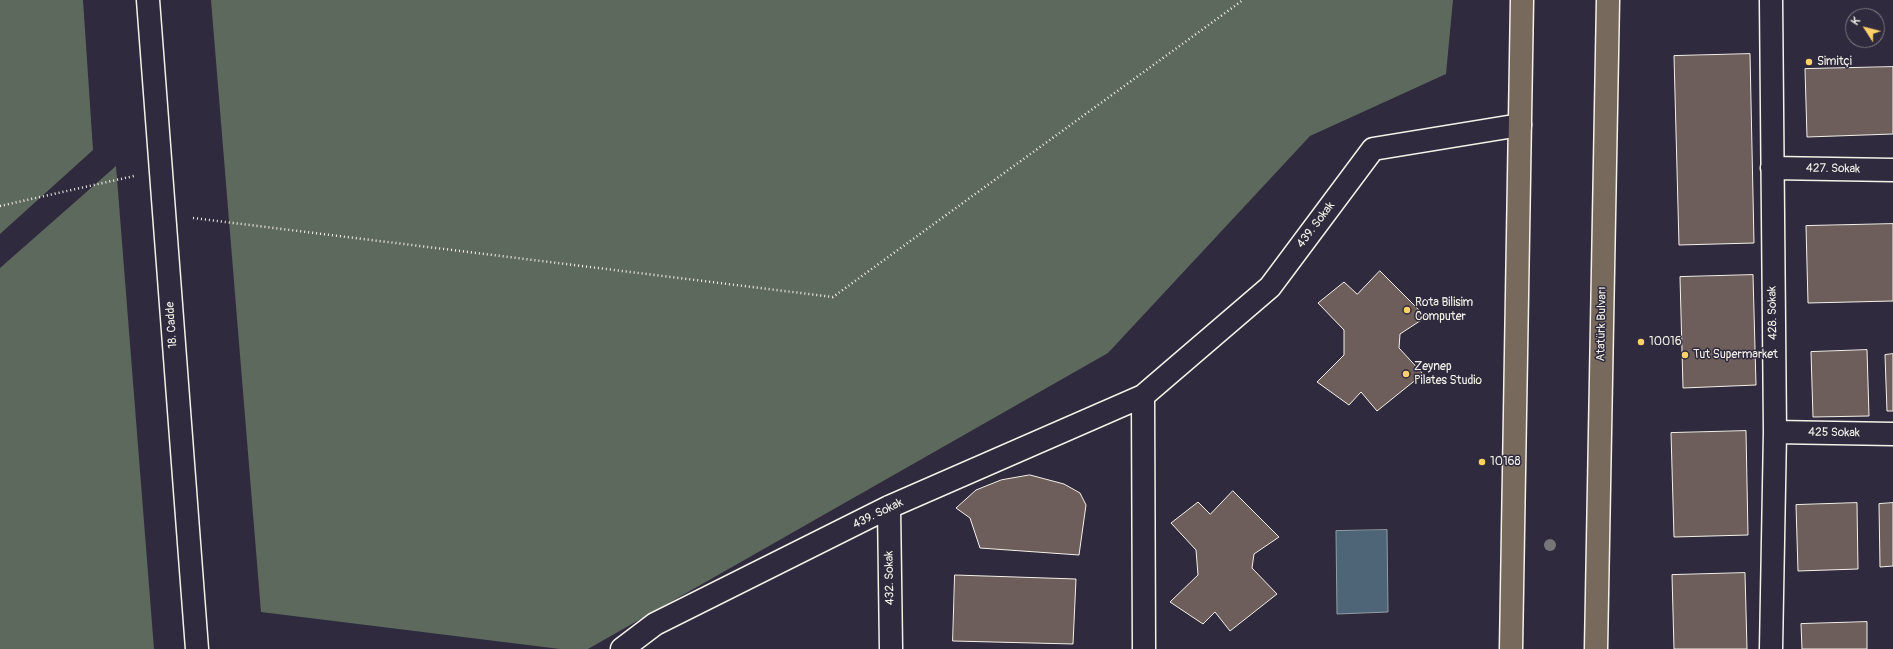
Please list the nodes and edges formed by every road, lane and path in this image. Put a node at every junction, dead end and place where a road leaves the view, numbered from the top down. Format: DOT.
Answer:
graph roads {
  1 [pos="148,0"];
  2 [pos="1243,0"];
  3 [pos="1522,0"];
  4 [pos="1608,0"];
  5 [pos="1771,0"];
  6 [pos="1520,125"];
  7 [pos="1772,168"];
  8 [pos="160,170"];
  9 [pos="1893,170"];
  10 [pos="0,206"];
  11 [pos="164,215"];
  12 [pos="1143,396"];
  13 [pos="1775,432"];
  14 [pos="1893,434"];
  15 [pos="889,507"];
  16 [pos="197,649"];
  17 [pos="622,649"];
  18 [pos="891,649"];
  19 [pos="1144,649"];
  20 [pos="1511,649"];
  21 [pos="1596,649"];
  22 [pos="1771,649"];
  1 -- 8 [label="street, 18. Cadde"];
  2 -- 11 [label="path"];
  3 -- 6 [label="main road"];
  4 -- 21 [label="main road, Atatürk Bulvarı"];
  5 -- 7 [label="street, 428. Sokak"];
  6 -- 12 [label="street, 439. Sokak"];
  6 -- 20 [label="main road"];
  7 -- 9 [label="street, 427. Sokak"];
  7 -- 13 [label="street, 428. Sokak"];
  8 -- 10 [label="path"];
  8 -- 11 [label="street, 18. Cadde"];
  11 -- 16 [label="street, 18. Cadde"];
  12 -- 15 [label="street, 439. Sokak"];
  12 -- 19 [label="street"];
  13 -- 14 [label="street, 425 Sokak"];
  13 -- 22 [label="street, 428. Sokak"];
  15 -- 17 [label="street, 439. Sokak"];
  15 -- 18 [label="street, 432. Sokak"];
}
